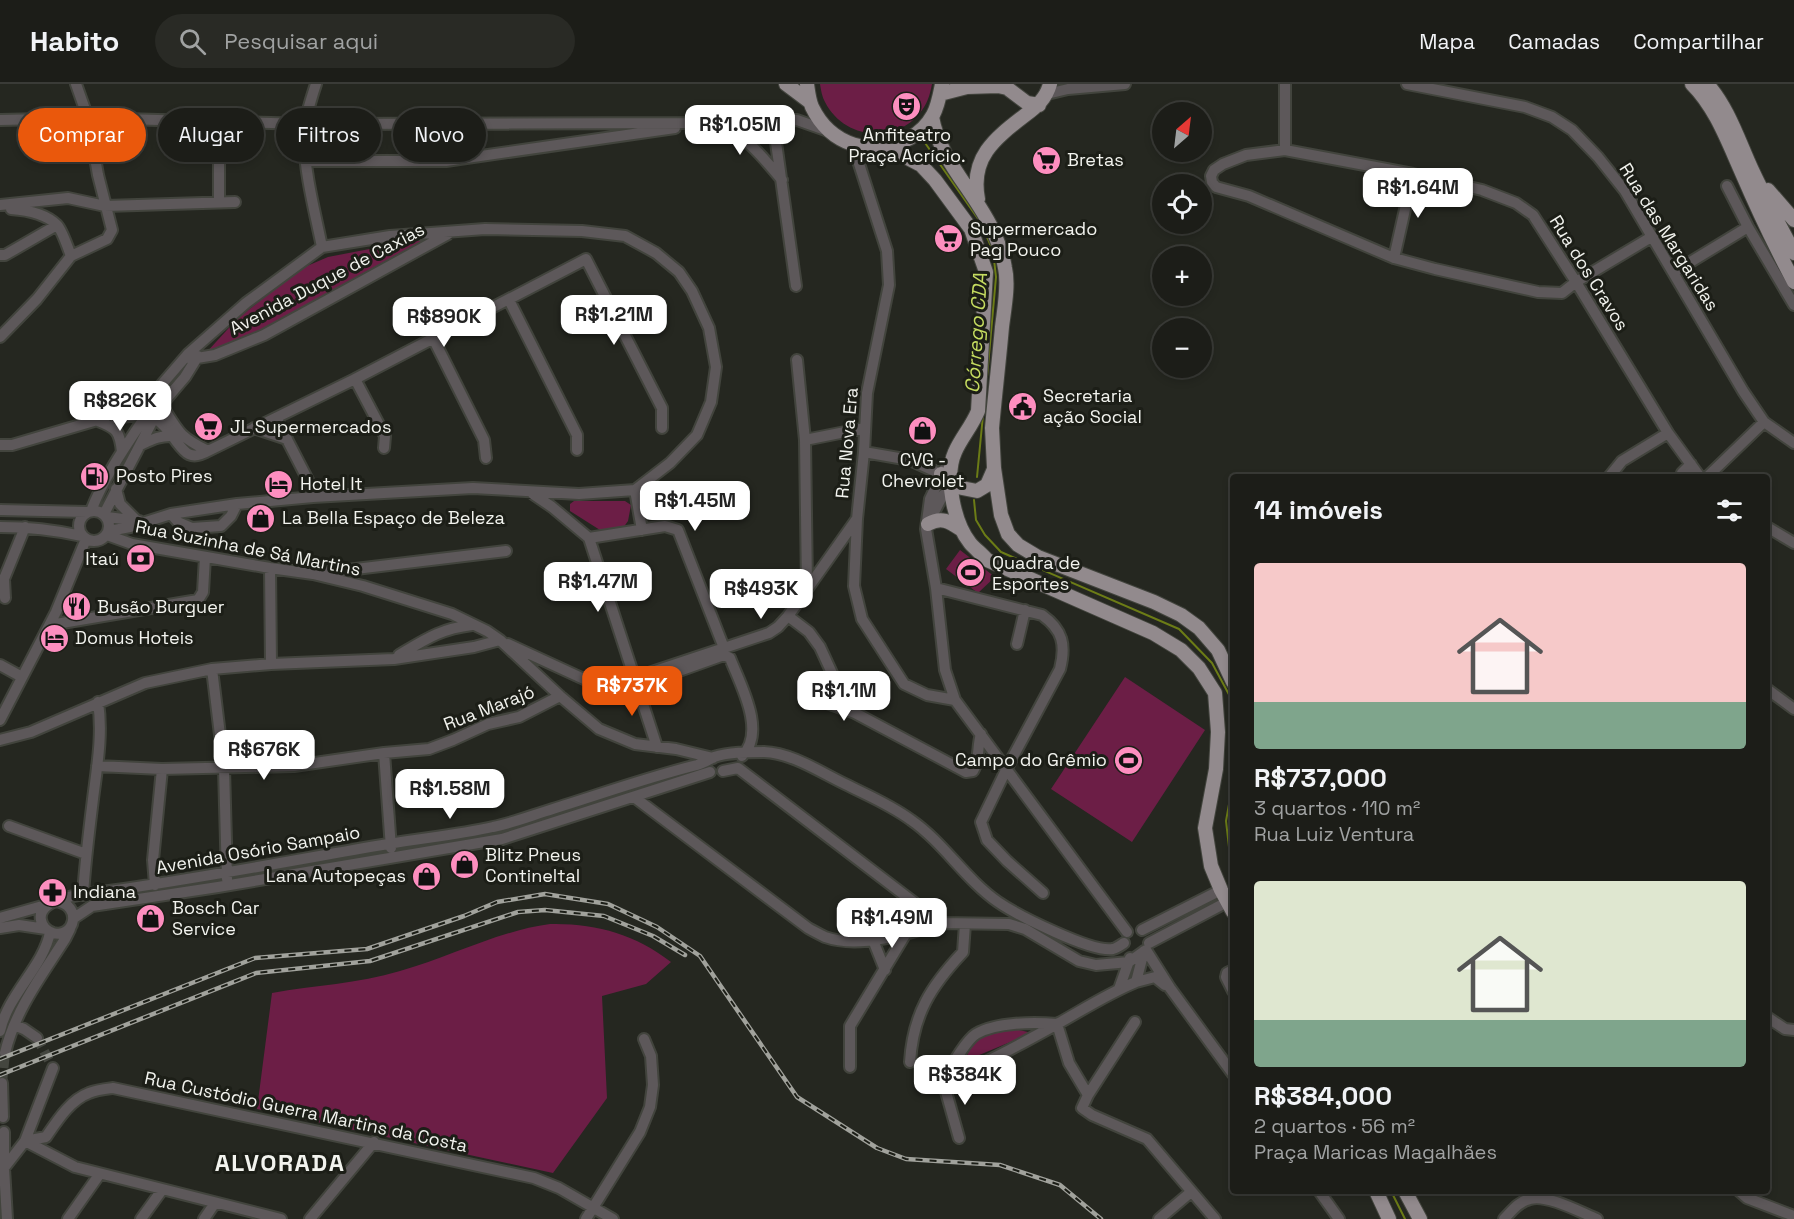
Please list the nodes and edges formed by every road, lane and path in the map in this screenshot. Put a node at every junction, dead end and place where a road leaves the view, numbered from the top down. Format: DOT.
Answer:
graph roads {
  1 [pos="76,84"];
  2 [pos="316,84"];
  3 [pos="786,84"];
  4 [pos="807,84"];
  5 [pos="1125,84"];
  6 [pos="1286,84"];
  7 [pos="1407,84"];
  8 [pos="1692,84"];
  9 [pos="1707,84"];
  10 [pos="1431,86"];
  11 [pos="941,89"];
  12 [pos="1046,93"];
  13 [pos="811,104"];
  14 [pos="84,108"];
  15 [pos="309,108"];
  16 [pos="932,117"];
  17 [pos="0,120"];
  18 [pos="18,120"];
  19 [pos="797,120"];
  20 [pos="773,121"];
  21 [pos="577,123"];
  22 [pos="703,123"];
  23 [pos="381,124"];
  24 [pos="831,133"];
  25 [pos="574,142"];
  26 [pos="853,145"];
  27 [pos="876,149"];
  28 [pos="1284,150"];
  29 [pos="381,161"];
  30 [pos="96,162"];
  31 [pos="219,162"];
  32 [pos="307,162"];
  33 [pos="1413,174"];
  34 [pos="1754,174"];
  35 [pos="782,180"];
  36 [pos="1727,186"];
  37 [pos="219,202"];
  38 [pos="235,202"];
  39 [pos="105,206"];
  40 [pos="0,207"];
  41 [pos="980,207"];
  42 [pos="1794,220"];
  43 [pos="57,225"];
  44 [pos="1780,225"];
  45 [pos="1748,227"];
  46 [pos="453,231"];
  47 [pos="1653,236"];
  48 [pos="1771,237"];
  49 [pos="322,247"];
  50 [pos="0,255"];
  51 [pos="71,256"];
  52 [pos="1394,258"];
  53 [pos="1791,262"];
  54 [pos="1674,272"];
  55 [pos="1576,282"];
  56 [pos="1794,282"];
  57 [pos="796,286"];
  58 [pos="509,300"];
  59 [pos="1794,305"];
  60 [pos="0,336"];
  61 [pos="433,338"];
  62 [pos="192,356"];
  63 [pos="215,356"];
  64 [pos="797,360"];
  65 [pos="184,376"];
  66 [pos="355,379"];
  67 [pos="147,400"];
  68 [pos="163,405"];
  69 [pos="149,417"];
  70 [pos="276,418"];
  71 [pos="96,421"];
  72 [pos="1764,422"];
  73 [pos="254,428"];
  74 [pos="662,428"];
  75 [pos="865,428"];
  76 [pos="1668,433"];
  77 [pos="173,436"];
  78 [pos="288,439"];
  79 [pos="805,440"];
  80 [pos="1794,443"];
  81 [pos="0,445"];
  82 [pos="140,445"];
  83 [pos="384,448"];
  84 [pos="577,450"];
  85 [pos="208,451"];
  86 [pos="122,452"];
  87 [pos="864,452"];
  88 [pos="486,458"];
  89 [pos="1691,464"];
  90 [pos="994,468"];
  91 [pos="1611,474"];
  92 [pos="1682,474"];
  93 [pos="1698,474"];
  94 [pos="1710,474"];
  95 [pos="951,483"];
  96 [pos="116,489"];
  97 [pos="634,490"];
  98 [pos="530,492"];
  99 [pos="561,494"];
  100 [pos="313,497"];
  101 [pos="237,504"];
  102 [pos="552,507"];
  103 [pos="0,510"];
  104 [pos="89,512"];
  105 [pos="171,514"];
  106 [pos="106,516"];
  107 [pos="857,519"];
  108 [pos="138,523"];
  109 [pos="0,526"];
  110 [pos="927,526"];
  111 [pos="25,527"];
  112 [pos="1770,529"];
  113 [pos="642,530"];
  114 [pos="962,530"];
  115 [pos="108,533"];
  116 [pos="84,537"];
  117 [pos="589,538"];
  118 [pos="1794,543"];
  119 [pos="132,544"];
  120 [pos="506,551"];
  121 [pos="205,558"];
  122 [pos="270,568"];
  123 [pos="313,574"];
  124 [pos="2,579"];
  125 [pos="807,588"];
  126 [pos="936,588"];
  127 [pos="5,598"];
  128 [pos="1025,610"];
  129 [pos="452,614"];
  130 [pos="788,616"];
  131 [pos="50,625"];
  132 [pos="473,625"];
  133 [pos="453,627"];
  134 [pos="487,631"];
  135 [pos="431,635"];
  136 [pos="500,640"];
  137 [pos="1017,644"];
  138 [pos="484,645"];
  139 [pos="724,648"];
  140 [pos="432,653"];
  141 [pos="394,659"];
  142 [pos="271,663"];
  143 [pos="0,665"];
  144 [pos="212,669"];
  145 [pos="1230,676"];
  146 [pos="22,677"];
  147 [pos="636,682"];
  148 [pos="1770,691"];
  149 [pos="560,696"];
  150 [pos="807,696"];
  151 [pos="955,700"];
  152 [pos="98,702"];
  153 [pos="1794,709"];
  154 [pos="855,713"];
  155 [pos="0,720"];
  156 [pos="981,734"];
  157 [pos="0,740"];
  158 [pos="657,747"];
  159 [pos="676,749"];
  160 [pos="746,752"];
  161 [pos="384,753"];
  162 [pos="711,762"];
  163 [pos="97,766"];
  164 [pos="224,768"];
  165 [pos="738,768"];
  166 [pos="1007,768"];
  167 [pos="162,769"];
  168 [pos="675,771"];
  169 [pos="634,797"];
  170 [pos="9,826"];
  171 [pos="390,843"];
  172 [pos="86,854"];
  173 [pos="393,858"];
  174 [pos="227,873"];
  175 [pos="155,885"];
  176 [pos="218,887"];
  177 [pos="1043,893"];
  178 [pos="83,895"];
  179 [pos="1228,901"];
  180 [pos="51,903"];
  181 [pos="0,918"];
  182 [pos="73,921"];
  183 [pos="941,923"];
  184 [pos="965,924"];
  185 [pos="0,928"];
  186 [pos="48,931"];
  187 [pos="905,935"];
  188 [pos="873,940"];
  189 [pos="1137,948"];
  190 [pos="1140,966"];
  191 [pos="885,970"];
  192 [pos="1230,972"];
  193 [pos="1155,977"];
  194 [pos="1136,982"];
  195 [pos="1230,985"];
  196 [pos="1170,988"];
  197 [pos="1119,989"];
  198 [pos="1770,1019"];
  199 [pos="1135,1022"];
  200 [pos="1057,1024"];
  201 [pos="14,1025"];
  202 [pos="1794,1030"];
  203 [pos="0,1031"];
  204 [pos="37,1038"];
  205 [pos="644,1040"];
  206 [pos="5,1053"];
  207 [pos="960,1053"];
  208 [pos="910,1062"];
  209 [pos="849,1067"];
  210 [pos="52,1068"];
  211 [pos="1230,1070"];
  212 [pos="965,1072"];
  213 [pos="943,1081"];
  214 [pos="2,1083"];
  215 [pos="1088,1095"];
  216 [pos="2,1116"];
  217 [pos="2,1134"];
  218 [pos="959,1138"];
  219 [pos="25,1141"];
  220 [pos="374,1142"];
  221 [pos="2,1164"];
  222 [pos="99,1175"];
  223 [pos="162,1190"];
  224 [pos="1191,1192"];
  225 [pos="1321,1194"];
  226 [pos="1377,1194"];
  227 [pos="1406,1194"];
  228 [pos="1742,1194"];
  229 [pos="215,1203"];
  230 [pos="594,1207"];
  231 [pos="1794,1215"];
  232 [pos="276,1218"];
  233 [pos="1337,1218"];
  234 [pos="7,1219"];
  235 [pos="68,1219"];
  236 [pos="141,1219"];
  237 [pos="204,1219"];
  238 [pos="310,1219"];
  239 [pos="586,1219"];
  240 [pos="613,1219"];
  241 [pos="1159,1219"];
  242 [pos="1215,1219"];
  243 [pos="1389,1219"];
  244 [pos="1420,1219"];
  245 [pos="1504,1219"];
  246 [pos="1596,1219"];
  1 -- 14 [label="street"];
  2 -- 15 [label="street"];
  3 -- 13 [label="main road"];
  4 -- 13 [label="main road"];
  5 -- 12 [label="street"];
  6 -- 28 [label="street"];
  7 -- 10 [label="street, Rua das Margaridas"];
  8 -- 48 [label="main road"];
  9 -- 34 [label="main road"];
  10 -- 47 [label="street, Rua das Margaridas"];
  11 -- 12 [label="main road"];
  11 -- 16 [label="main road"];
  12 -- 41 [label="main road"];
  13 -- 19 [label="street"];
  13 -- 24 [label="main road"];
  16 -- 27 [label="main road"];
  16 -- 41 [label="main road"];
  17 -- 18 [label="street"];
  19 -- 20 [label="street"];
  19 -- 24 [label="street"];
  20 -- 22 [label="street"];
  20 -- 35 [label="street"];
  21 -- 22 [label="street"];
  21 -- 23 [label="street"];
  21 -- 25 [label="street"];
  22 -- 25 [label="street"];
  22 -- 35 [label="street"];
  24 -- 26 [label="main road"];
  25 -- 29 [label="street"];
  26 -- 27 [label="main road"];
  26 -- 75 [label="street, Rua Nova Era"];
  27 -- 95 [label="main road"];
  28 -- 33 [label="street, Rua dos Cravos"];
  28 -- 52 [label="street, Rua dos Cravos"];
  30 -- 39 [label="street"];
  31 -- 37 [label="street"];
  32 -- 49 [label="street"];
  33 -- 52 [label="street"];
  33 -- 55 [label="street, Rua dos Cravos"];
  34 -- 42 [label="main road"];
  34 -- 44 [label="main road"];
  35 -- 57 [label="street"];
  36 -- 45 [label="street"];
  37 -- 38 [label="street"];
  37 -- 39 [label="street"];
  39 -- 40 [label="street"];
  39 -- 51 [label="street"];
  40 -- 43 [label="street"];
  41 -- 90 [label="main road"];
  42 -- 44 [label="street"];
  43 -- 50 [label="street"];
  43 -- 51 [label="street"];
  44 -- 48 [label="main road"];
  44 -- 53 [label="main road"];
  45 -- 54 [label="street"];
  45 -- 59 [label="street"];
  46 -- 49 [label="street, Avenida Duque de Caxias"];
  46 -- 63 [label="street, Avenida Duque de Caxias"];
  46 -- 97 [label="street, Avenida Duque de Caxias"];
  47 -- 54 [label="street, Rua das Margaridas"];
  47 -- 55 [label="street"];
  48 -- 53 [label="main road"];
  49 -- 62 [label="street"];
  51 -- 60 [label="street"];
  52 -- 55 [label="street"];
  53 -- 56 [label="main road"];
  54 -- 72 [label="street, Rua das Margaridas"];
  55 -- 76 [label="street, Rua dos Cravos"];
  58 -- 61 [label="street"];
  58 -- 74 [label="street"];
  58 -- 84 [label="street"];
  61 -- 66 [label="street"];
  61 -- 88 [label="street"];
  62 -- 63 [label="street, Avenida Duque de Caxias"];
  62 -- 65 [label="street"];
  62 -- 67 [label="street"];
  63 -- 65 [label="street, Avenida Duque de Caxias"];
  64 -- 79 [label="street"];
  65 -- 68 [label="street"];
  66 -- 70 [label="street"];
  66 -- 83 [label="street"];
  67 -- 68 [label="street"];
  67 -- 69 [label="street"];
  67 -- 71 [label="street"];
  68 -- 69 [label="street"];
  68 -- 85 [label="street"];
  69 -- 71 [label="street"];
  69 -- 77 [label="street"];
  69 -- 82 [label="street"];
  69 -- 86 [label="street"];
  70 -- 73 [label="street"];
  70 -- 78 [label="street"];
  71 -- 81 [label="street"];
  71 -- 86 [label="street"];
  72 -- 80 [label="street, Rua das Margaridas"];
  72 -- 94 [label="street"];
  73 -- 78 [label="street"];
  73 -- 85 [label="street"];
  75 -- 79 [label="street"];
  75 -- 87 [label="street, Rua Nova Era"];
  76 -- 89 [label="street, Rua dos Cravos"];
  76 -- 91 [label="street"];
  77 -- 82 [label="street"];
  77 -- 85 [label="street"];
  78 -- 100 [label="street"];
  79 -- 125 [label="street"];
  82 -- 96 [label="street"];
  86 -- 104 [label="street"];
  87 -- 95 [label="street"];
  87 -- 107 [label="street, Rua Nova Era"];
  89 -- 92 [label="street"];
  89 -- 93 [label="street, Rua dos Cravos"];
  90 -- 95 [label="main road"];
  90 -- 145 [label="main road"];
  95 -- 110 [label="street"];
  95 -- 110 [label="street"];
  95 -- 114 [label="main road"];
  96 -- 106 [label="street"];
  96 -- 108 [label="street"];
  97 -- 99 [label="street"];
  97 -- 113 [label="street"];
  98 -- 99 [label="street"];
  98 -- 100 [label="street"];
  98 -- 102 [label="street"];
  99 -- 102 [label="street"];
  100 -- 101 [label="street"];
  101 -- 105 [label="street"];
  101 -- 105 [label="street"];
  102 -- 117 [label="street"];
  103 -- 104 [label="street"];
  104 -- 106 [label="street"];
  104 -- 116 [label="street"];
  105 -- 108 [label="street"];
  106 -- 108 [label="street"];
  106 -- 115 [label="street"];
  107 -- 125 [label="street"];
  107 -- 151 [label="street, Rua Nova Era"];
  108 -- 115 [label="street"];
  108 -- 119 [label="street"];
  109 -- 111 [label="street"];
  110 -- 114 [label="main road"];
  110 -- 126 [label="street"];
  111 -- 116 [label="street"];
  111 -- 124 [label="street"];
  112 -- 118 [label="street"];
  113 -- 117 [label="street"];
  113 -- 139 [label="street"];
  114 -- 179 [label="main road"];
  115 -- 116 [label="street"];
  115 -- 119 [label="street, Rua Suzinha de Sá Martins"];
  116 -- 131 [label="street"];
  117 -- 147 [label="street"];
  119 -- 121 [label="street, Rua Suzinha de Sá Martins"];
  120 -- 123 [label="street"];
  121 -- 122 [label="street, Rua Suzinha de Sá Martins"];
  121 -- 131 [label="street"];
  122 -- 123 [label="street, Rua Suzinha de Sá Martins"];
  122 -- 142 [label="street"];
  123 -- 129 [label="street, Rua Suzinha de Sá Martins"];
  124 -- 127 [label="street"];
  125 -- 130 [label="street"];
  126 -- 128 [label="street"];
  126 -- 151 [label="street"];
  128 -- 137 [label="street"];
  128 -- 166 [label="street"];
  129 -- 132 [label="street, Rua Suzinha de Sá Martins"];
  129 -- 133 [label="street"];
  130 -- 139 [label="street"];
  130 -- 154 [label="street"];
  131 -- 146 [label="street"];
  132 -- 133 [label="street"];
  132 -- 134 [label="street, Rua Suzinha de Sá Martins"];
  133 -- 135 [label="street"];
  134 -- 136 [label="street, Rua Suzinha de Sá Martins"];
  134 -- 138 [label="street"];
  135 -- 140 [label="street"];
  135 -- 141 [label="street"];
  136 -- 138 [label="street"];
  136 -- 147 [label="street"];
  136 -- 149 [label="street, Rua Suzinha de Sá Martins"];
  138 -- 140 [label="street"];
  139 -- 147 [label="street"];
  140 -- 141 [label="street"];
  141 -- 142 [label="street"];
  142 -- 144 [label="street"];
  143 -- 146 [label="street"];
  144 -- 152 [label="street"];
  144 -- 164 [label="street"];
  146 -- 155 [label="street"];
  147 -- 158 [label="street"];
  147 -- 160 [label="street"];
  148 -- 153 [label="street"];
  149 -- 158 [label="street, Rua Suzinha de Sá Martins"];
  149 -- 161 [label="street, Rua Marajó"];
  150 -- 154 [label="street"];
  151 -- 156 [label="street"];
  152 -- 157 [label="street"];
  152 -- 163 [label="street"];
  154 -- 156 [label="street"];
  156 -- 166 [label="street"];
  158 -- 159 [label="street, Rua Suzinha de Sá Martins"];
  159 -- 162 [label="street, Rua Suzinha de Sá Martins"];
  159 -- 168 [label="street"];
  160 -- 162 [label="street, Avenida Osório Sampaio"];
  160 -- 165 [label="street"];
  160 -- 189 [label="street, Avenida Osório Sampaio"];
  161 -- 164 [label="street, Rua Marajó"];
  161 -- 171 [label="street"];
  162 -- 165 [label="street"];
  162 -- 168 [label="street, Avenida Osório Sampaio"];
  162 -- 169 [label="street, Avenida Osório Sampaio"];
  163 -- 167 [label="street, Rua Marajó"];
  163 -- 172 [label="street"];
  164 -- 167 [label="street, Rua Marajó"];
  164 -- 174 [label="street"];
  165 -- 183 [label="street"];
  166 -- 177 [label="street"];
  166 -- 189 [label="street"];
  167 -- 175 [label="street"];
  168 -- 171 [label="street, Avenida Osório Sampaio"];
  169 -- 173 [label="street, Avenida Osório Sampaio"];
  169 -- 188 [label="street"];
  170 -- 172 [label="street"];
  171 -- 173 [label="street"];
  171 -- 174 [label="street, Avenida Osório Sampaio"];
  172 -- 178 [label="street"];
  173 -- 176 [label="street, Avenida Osório Sampaio"];
  174 -- 175 [label="street, Avenida Osório Sampaio"];
  174 -- 176 [label="street"];
  175 -- 178 [label="street, Avenida Osório Sampaio"];
  176 -- 182 [label="street, Avenida Osório Sampaio"];
  178 -- 180 [label="street, Avenida Osório Sampaio"];
  179 -- 189 [label="street"];
  179 -- 189 [label="street"];
  180 -- 181 [label="street, Avenida Osório Sampaio"];
  180 -- 182 [label="street"];
  180 -- 186 [label="street"];
  182 -- 186 [label="street"];
  182 -- 201 [label="street"];
  183 -- 184 [label="street"];
  183 -- 187 [label="street"];
  184 -- 189 [label="street"];
  184 -- 208 [label="street"];
  185 -- 186 [label="street"];
  186 -- 203 [label="street"];
  187 -- 188 [label="street"];
  187 -- 191 [label="street"];
  188 -- 191 [label="street"];
  189 -- 190 [label="street"];
  189 -- 190 [label="street"];
  189 -- 196 [label="street"];
  189 -- 197 [label="street"];
  190 -- 193 [label="street"];
  190 -- 194 [label="street"];
  191 -- 209 [label="street"];
  192 -- 195 [label="street"];
  193 -- 194 [label="street"];
  193 -- 196 [label="street"];
  194 -- 197 [label="street"];
  196 -- 211 [label="street"];
  197 -- 200 [label="street"];
  198 -- 202 [label="street"];
  199 -- 215 [label="street"];
  200 -- 207 [label="street"];
  200 -- 212 [label="street"];
  200 -- 215 [label="street"];
  201 -- 204 [label="street"];
  201 -- 206 [label="street"];
  205 -- 230 [label="street"];
  207 -- 212 [label="street"];
  207 -- 213 [label="street"];
  210 -- 219 [label="street"];
  212 -- 213 [label="street"];
  213 -- 218 [label="street"];
  214 -- 216 [label="street"];
  215 -- 224 [label="street"];
  216 -- 217 [label="street"];
  217 -- 221 [label="street"];
  219 -- 220 [label="street, Rua Custódio Guerra Martins da Costa"];
  219 -- 221 [label="street"];
  219 -- 222 [label="street"];
  220 -- 230 [label="street, Rua Custódio Guerra Martins da Costa"];
  220 -- 238 [label="street"];
  221 -- 234 [label="street"];
  222 -- 223 [label="street"];
  222 -- 235 [label="street"];
  223 -- 229 [label="street"];
  223 -- 236 [label="street"];
  224 -- 241 [label="street"];
  224 -- 242 [label="street"];
  225 -- 233 [label="street"];
  226 -- 243 [label="main road"];
  227 -- 244 [label="main road"];
  228 -- 231 [label="street"];
  229 -- 232 [label="street"];
  229 -- 237 [label="street"];
  230 -- 239 [label="street"];
  230 -- 240 [label="street, Rua Custódio Guerra Martins da Costa"];
  245 -- 246 [label="street"];
}
